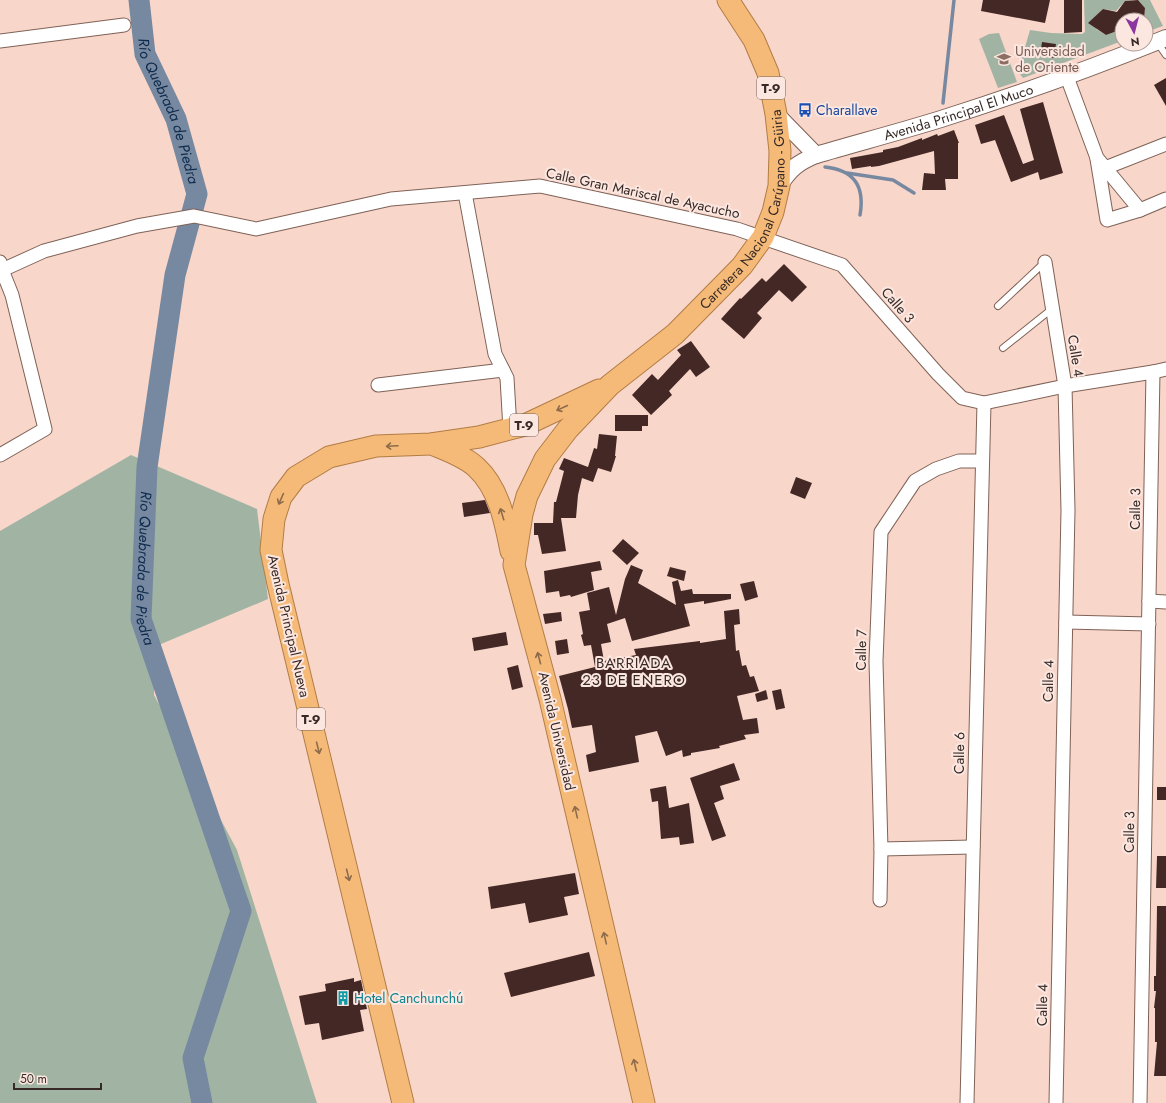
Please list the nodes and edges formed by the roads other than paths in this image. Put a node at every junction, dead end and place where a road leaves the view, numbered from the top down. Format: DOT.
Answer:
graph roads {
  1 [pos="729,1"];
  2 [pos="124,25"];
  3 [pos="1162,40"];
  4 [pos="0,41"];
  5 [pos="1166,55"];
  6 [pos="1067,77"];
  7 [pos="776,114"];
  8 [pos="1166,144"];
  9 [pos="816,155"];
  10 [pos="1101,163"];
  11 [pos="778,186"];
  12 [pos="465,193"];
  13 [pos="1166,199"];
  14 [pos="1140,210"];
  15 [pos="764,237"];
  16 [pos="1045,262"];
  17 [pos="1,268"];
  18 [pos="998,306"];
  19 [pos="1053,308"];
  20 [pos="1003,348"];
  21 [pos="503,370"];
  22 [pos="1160,371"];
  23 [pos="378,385"];
  24 [pos="610,385"];
  25 [pos="1065,386"];
  26 [pos="984,403"];
  27 [pos="510,429"];
  28 [pos="431,444"];
  29 [pos="0,455"];
  30 [pos="982,461"];
  31 [pos="514,565"];
  32 [pos="1149,602"];
  33 [pos="1166,602"];
  34 [pos="1066,622"];
  35 [pos="1149,624"];
  36 [pos="973,848"];
  37 [pos="881,849"];
  38 [pos="880,900"];
  39 [pos="403,1103"];
  40 [pos="644,1103"];
  41 [pos="968,1103"];
  42 [pos="1056,1103"];
  43 [pos="1140,1103"];
  1 -- 7 [label="highway, Carretera Nacional Carúpano - Güiria / T-9"];
  2 -- 4 [label="street"];
  3 -- 5 [label="lane"];
  3 -- 6 [label="street, Avenida Principal El Muco"];
  6 -- 9 [label="street, Avenida Principal El Muco"];
  6 -- 10 [label="street"];
  7 -- 9 [label="street"];
  7 -- 11 [label="highway, Carretera Nacional Carúpano - Güiria / T-9"];
  8 -- 10 [label="street"];
  9 -- 11 [label="street, Avenida Principal El Muco"];
  10 -- 14 [label="street"];
  10 -- 14 [label="street"];
  11 -- 15 [label="highway, Carretera Nacional Carúpano - Güiria / T-9"];
  12 -- 15 [label="street, Calle Gran Mariscal de Ayacucho"];
  12 -- 17 [label="street, Calle Gran Mariscal de Ayacucho"];
  12 -- 21 [label="street"];
  13 -- 14 [label="street"];
  15 -- 24 [label="highway, Carretera Nacional Carúpano - Güiria / T-9"];
  15 -- 26 [label="street, Calle 3"];
  16 -- 18 [label="lane"];
  16 -- 19 [label="street, Calle 4"];
  17 -- 29 [label="street"];
  19 -- 20 [label="lane"];
  19 -- 25 [label="street, Calle 4"];
  21 -- 23 [label="street"];
  21 -- 27 [label="street"];
  22 -- 25 [label="street, Calle 3"];
  22 -- 32 [label="street, Calle 3"];
  24 -- 27 [label="highway, Avenida Principal Nueva / T-9, one-way"];
  24 -- 31 [label="highway, Avenida Universidad / T-9"];
  25 -- 26 [label="street, Calle 3"];
  25 -- 34 [label="street, Calle 4"];
  26 -- 30 [label="street, Calle 6"];
  27 -- 28 [label="highway, Avenida Principal Nueva / T-9"];
  31 -- 28 [label="highway, T-9, one-way"];
  28 -- 39 [label="highway, Avenida Principal Nueva / T-9, one-way"];
  30 -- 36 [label="street, Calle 6"];
  30 -- 37 [label="street, Calle 7"];
  40 -- 31 [label="highway, Avenida Universidad / T-9, one-way"];
  32 -- 33 [label="street"];
  32 -- 35 [label="street, Calle 3"];
  34 -- 35 [label="street"];
  34 -- 42 [label="street, Calle 4"];
  35 -- 43 [label="street, Calle 3"];
  36 -- 37 [label="street"];
  36 -- 41 [label="street, Calle 6"];
  37 -- 38 [label="street, Calle 7"];
}
